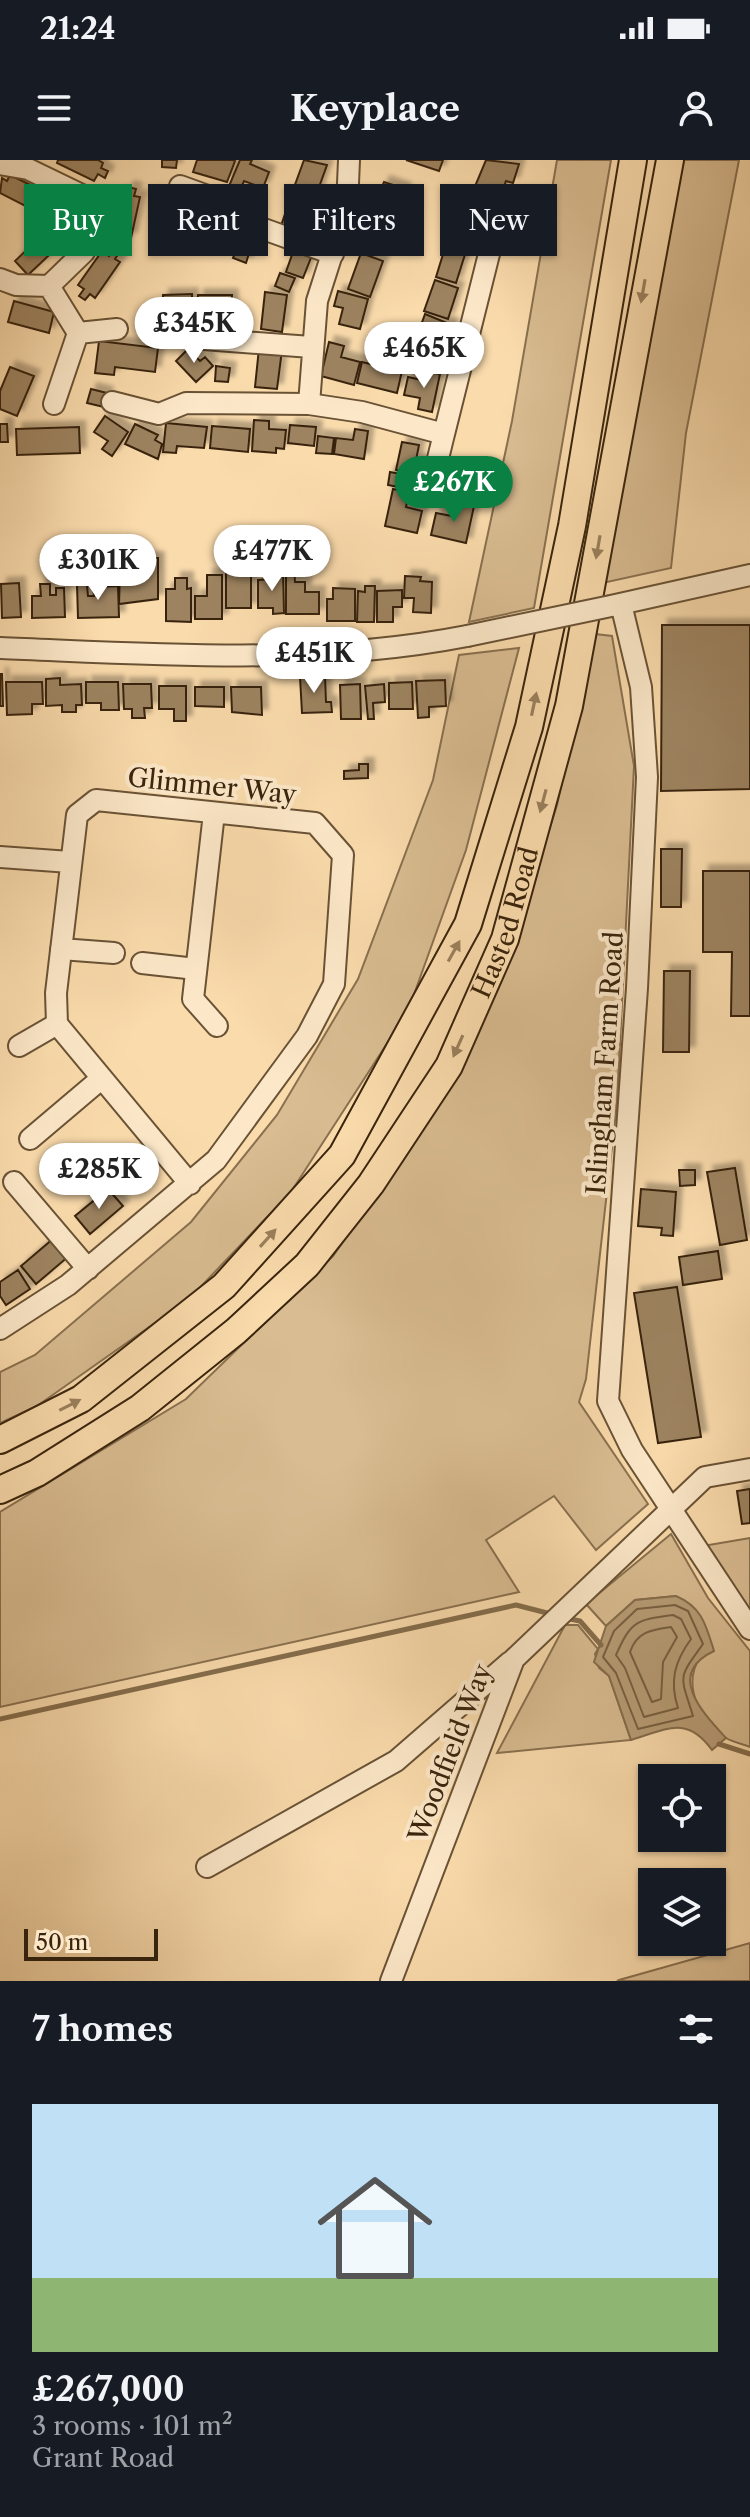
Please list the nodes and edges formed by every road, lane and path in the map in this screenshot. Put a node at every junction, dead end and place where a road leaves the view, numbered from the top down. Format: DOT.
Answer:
graph roads {
  1 [pos="349,160"];
  2 [pos="633,160"];
  3 [pos="670,160"];
  4 [pos="0,164"];
  5 [pos="348,184"];
  6 [pos="332,256"];
  7 [pos="488,256"];
  8 [pos="0,279"];
  9 [pos="49,286"];
  10 [pos="117,329"];
  11 [pos="78,333"];
  12 [pos="190,338"];
  13 [pos="311,347"];
  14 [pos="112,402"];
  15 [pos="54,404"];
  16 [pos="309,404"];
  17 [pos="444,434"];
  18 [pos="431,487"];
  19 [pos="750,575"];
  20 [pos="616,605"];
  21 [pos="0,648"];
  22 [pos="214,813"];
  23 [pos="0,857"];
  24 [pos="70,862"];
  25 [pos="61,949"];
  26 [pos="114,953"];
  27 [pos="142,963"];
  28 [pos="196,969"];
  29 [pos="57,1024"];
  30 [pos="217,1026"];
  31 [pos="19,1046"];
  32 [pos="102,1078"];
  33 [pos="30,1139"];
  34 [pos="14,1182"];
  35 [pos="190,1184"];
  36 [pos="88,1269"];
  37 [pos="0,1329"];
  38 [pos="0,1440"];
  39 [pos="750,1469"];
  40 [pos="0,1490"];
  41 [pos="674,1509"];
  42 [pos="750,1629"];
  43 [pos="514,1659"];
  44 [pos="207,1867"];
  45 [pos="391,1981"];
  1 -- 5 [label="street"];
  38 -- 2 [label="main road, Hasted Road, one-way"];
  3 -- 40 [label="main road, Hasted Road, one-way"];
  4 -- 9 [label="street"];
  6 -- 13 [label="street"];
  7 -- 17 [label="street"];
  8 -- 9 [label="street"];
  9 -- 11 [label="street"];
  10 -- 11 [label="street"];
  11 -- 15 [label="street"];
  12 -- 13 [label="street"];
  13 -- 16 [label="street"];
  14 -- 16 [label="street"];
  16 -- 17 [label="street"];
  17 -- 18 [label="street"];
  19 -- 20 [label="street"];
  20 -- 21 [label="street, bridge"];
  20 -- 41 [label="street, Islingham Farm Road"];
  22 -- 24 [label="street, Glimmer Way"];
  22 -- 28 [label="street"];
  22 -- 35 [label="street, Glimmer Way"];
  23 -- 24 [label="street"];
  24 -- 25 [label="street, Glimmer Way"];
  25 -- 26 [label="street"];
  25 -- 29 [label="street, Glimmer Way"];
  27 -- 28 [label="street"];
  28 -- 30 [label="street"];
  29 -- 31 [label="street"];
  29 -- 32 [label="street"];
  32 -- 33 [label="street"];
  32 -- 35 [label="street"];
  34 -- 36 [label="street"];
  35 -- 36 [label="street, Glimmer Way"];
  36 -- 37 [label="street, Glimmer Way"];
  39 -- 41 [label="street, Woodfield Way"];
  41 -- 42 [label="street, Islingham Farm Road"];
  41 -- 43 [label="street, Woodfield Way"];
  43 -- 44 [label="street"];
  43 -- 45 [label="street, Woodfield Way"];
}
